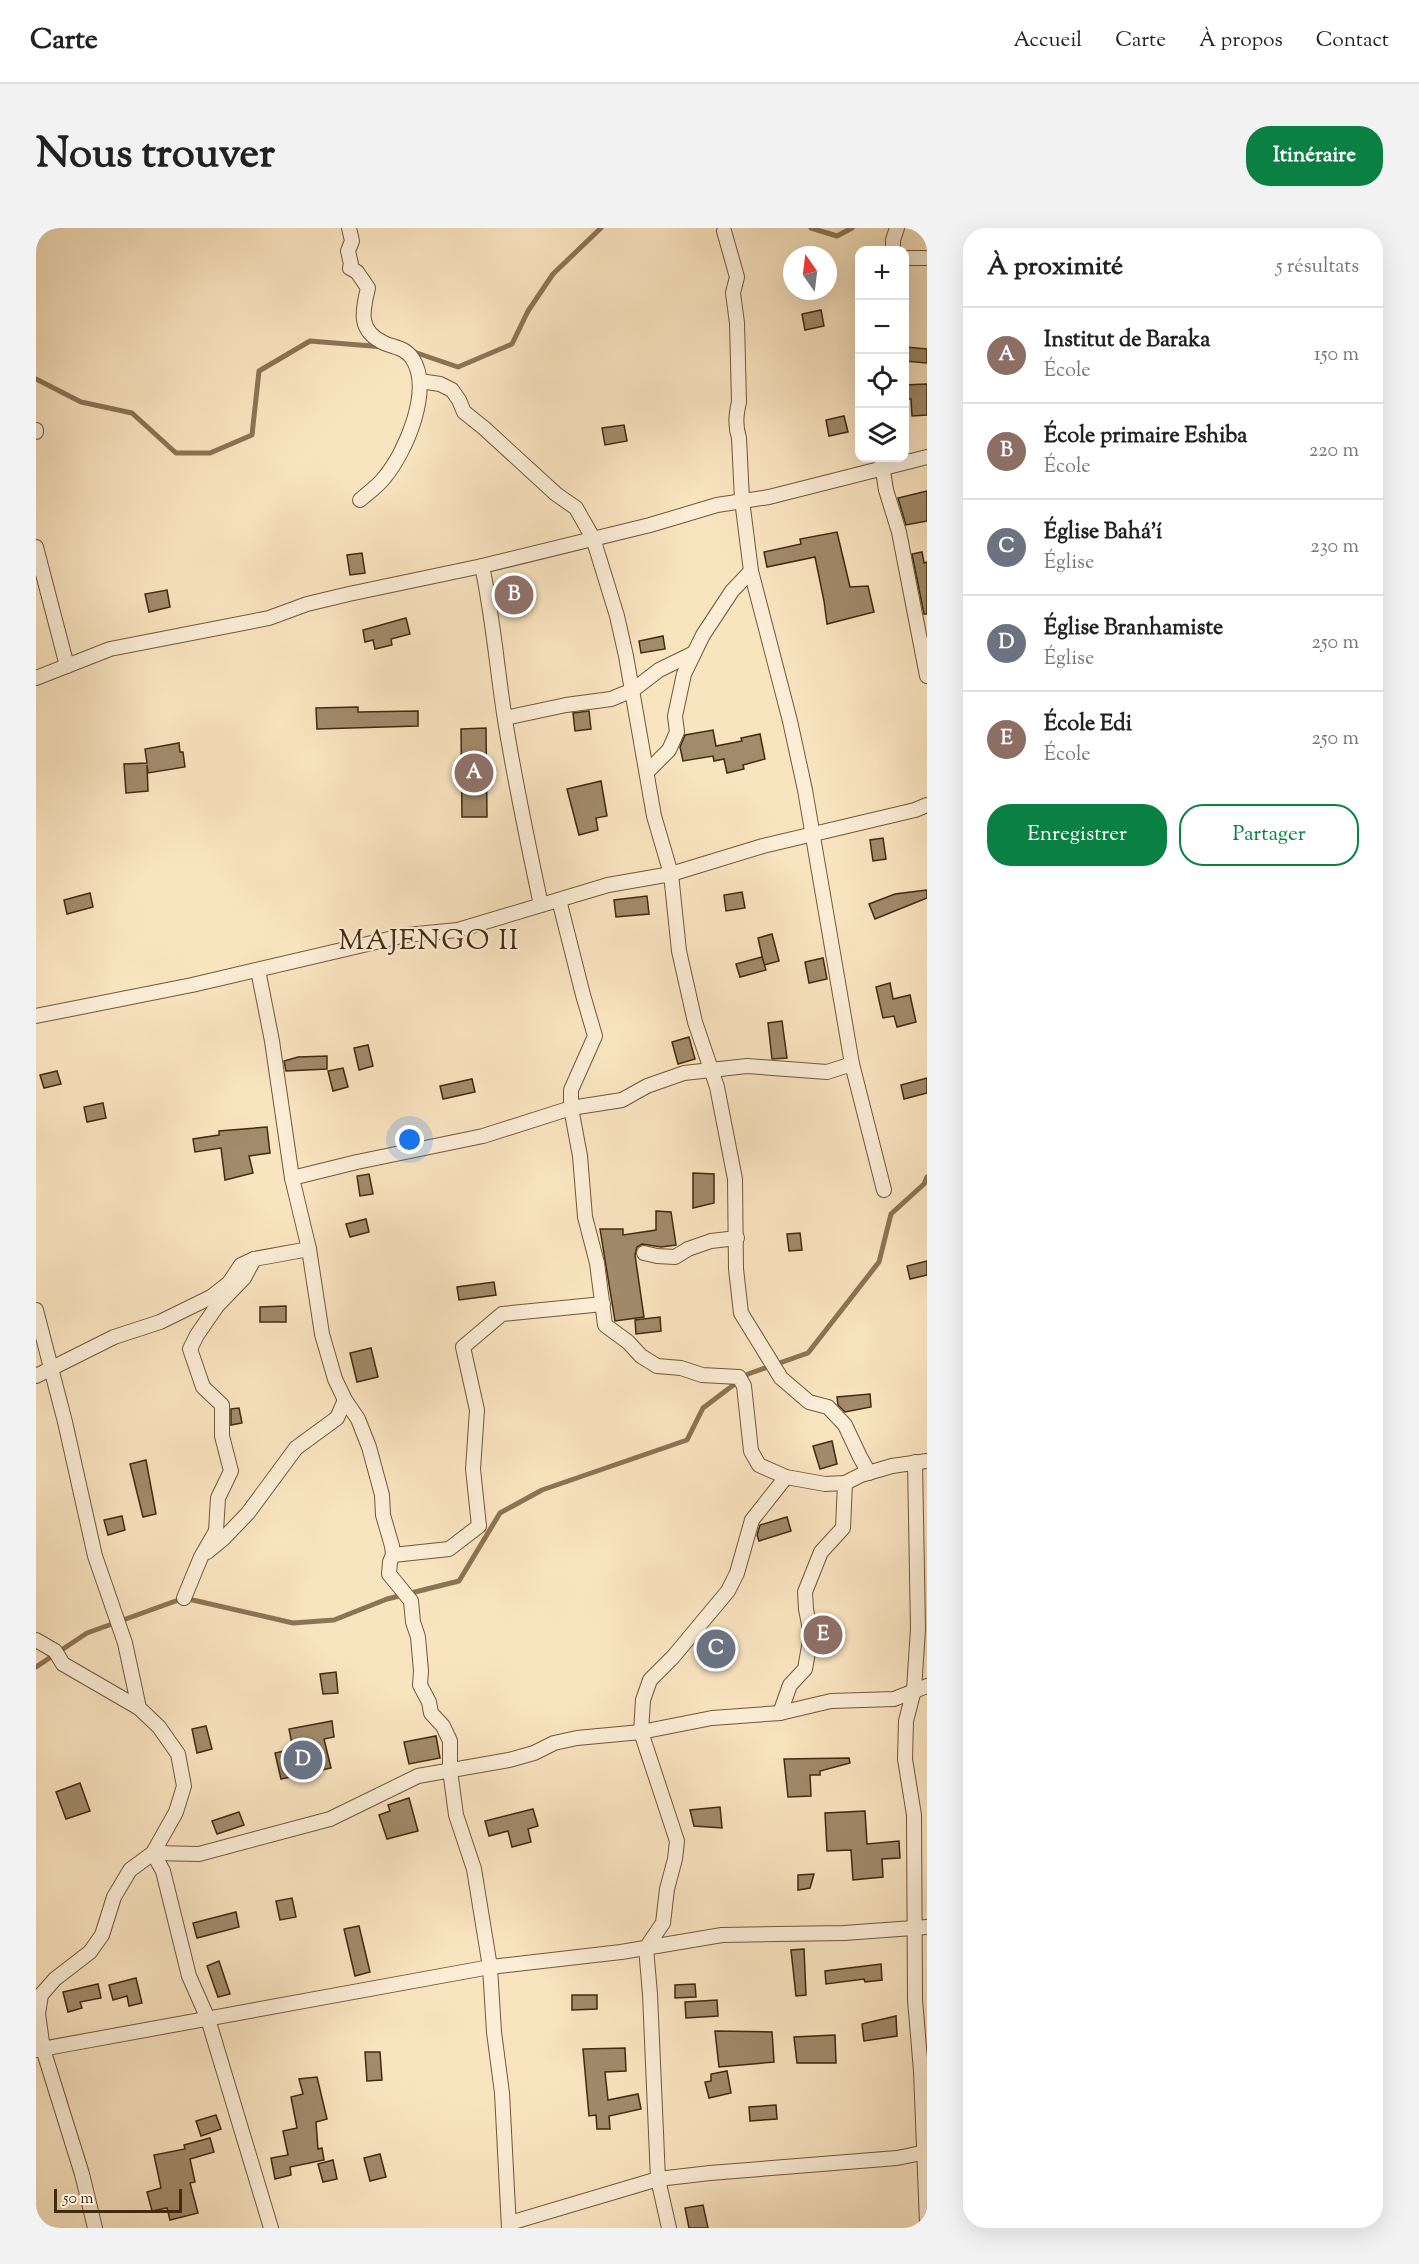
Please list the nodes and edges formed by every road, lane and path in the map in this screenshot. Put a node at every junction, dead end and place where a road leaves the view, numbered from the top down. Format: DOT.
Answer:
graph roads {
  1 [pos="349,228"];
  2 [pos="897,228"];
  3 [pos="724,231"];
  4 [pos="893,246"];
  5 [pos="909,258"];
  6 [pos="927,258"];
  7 [pos="420,381"];
  8 [pos="927,457"];
  9 [pos="881,463"];
  10 [pos="360,500"];
  11 [pos="742,500"];
  12 [pos="593,538"];
  13 [pos="36,547"];
  14 [pos="482,566"];
  15 [pos="751,571"];
  16 [pos="694,653"];
  17 [pos="67,666"];
  18 [pos="927,676"];
  19 [pos="36,678"];
  20 [pos="633,690"];
  21 [pos="505,718"];
  22 [pos="647,772"];
  23 [pos="927,805"];
  24 [pos="813,835"];
  25 [pos="671,874"];
  26 [pos="559,900"];
  27 [pos="542,905"];
  28 [pos="258,970"];
  29 [pos="36,1016"];
  30 [pos="852,1064"];
  31 [pos="711,1069"];
  32 [pos="571,1108"];
  33 [pos="292,1178"];
  34 [pos="884,1190"];
  35 [pos="737,1238"];
  36 [pos="309,1249"];
  37 [pos="644,1252"];
  38 [pos="254,1259"];
  39 [pos="603,1304"];
  40 [pos="36,1310"];
  41 [pos="52,1367"];
  42 [pos="36,1376"];
  43 [pos="345,1400"];
  44 [pos="921,1461"];
  45 [pos="869,1473"];
  46 [pos="786,1477"];
  47 [pos="845,1483"];
  48 [pos="393,1555"];
  49 [pos="201,1557"];
  50 [pos="184,1598"];
  51 [pos="36,1640"];
  52 [pos="920,1688"];
  53 [pos="139,1708"];
  54 [pos="780,1713"];
  55 [pos="642,1732"];
  56 [pos="450,1770"];
  57 [pos="153,1853"];
  58 [pos="921,1927"];
  59 [pos="646,1948"];
  60 [pos="490,1967"];
  61 [pos="208,2019"];
  62 [pos="40,2050"];
  63 [pos="926,2152"];
  64 [pos="658,2179"];
  65 [pos="927,2223"];
  66 [pos="509,2226"];
  67 [pos="95,2228"];
  68 [pos="271,2228"];
  69 [pos="669,2228"];
  1 -- 7 [label="street"];
  2 -- 4 [label="street"];
  3 -- 11 [label="street"];
  5 -- 6 [label="street"];
  7 -- 10 [label="street"];
  7 -- 12 [label="street"];
  8 -- 9 [label="street"];
  9 -- 11 [label="street"];
  9 -- 18 [label="street"];
  11 -- 12 [label="street"];
  11 -- 15 [label="street"];
  12 -- 14 [label="street"];
  12 -- 20 [label="street"];
  13 -- 17 [label="street"];
  14 -- 17 [label="street"];
  14 -- 21 [label="street"];
  15 -- 16 [label="street"];
  15 -- 24 [label="street"];
  16 -- 20 [label="street"];
  16 -- 22 [label="street"];
  17 -- 19 [label="street"];
  20 -- 21 [label="street"];
  20 -- 22 [label="street"];
  21 -- 27 [label="street"];
  22 -- 25 [label="street"];
  23 -- 24 [label="street"];
  24 -- 25 [label="street"];
  24 -- 30 [label="street"];
  25 -- 26 [label="street"];
  25 -- 31 [label="street"];
  26 -- 27 [label="street"];
  26 -- 32 [label="street"];
  27 -- 28 [label="street"];
  28 -- 29 [label="street"];
  28 -- 33 [label="street"];
  30 -- 31 [label="street"];
  30 -- 34 [label="street"];
  31 -- 32 [label="street"];
  31 -- 35 [label="street"];
  32 -- 33 [label="street"];
  32 -- 39 [label="street"];
  33 -- 36 [label="street"];
  35 -- 37 [label="street"];
  35 -- 45 [label="street"];
  36 -- 38 [label="street"];
  36 -- 43 [label="street"];
  38 -- 41 [label="street"];
  38 -- 49 [label="street"];
  39 -- 46 [label="street"];
  39 -- 48 [label="street"];
  40 -- 41 [label="street"];
  41 -- 42 [label="street"];
  41 -- 53 [label="street"];
  43 -- 48 [label="street"];
  43 -- 49 [label="street"];
  44 -- 45 [label="street"];
  44 -- 52 [label="street"];
  45 -- 47 [label="street"];
  46 -- 47 [label="street"];
  46 -- 55 [label="street"];
  47 -- 54 [label="street"];
  48 -- 56 [label="street"];
  49 -- 50 [label="street"];
  51 -- 53 [label="street"];
  52 -- 54 [label="street"];
  52 -- 58 [label="street"];
  53 -- 57 [label="street"];
  54 -- 55 [label="street"];
  55 -- 56 [label="street"];
  55 -- 59 [label="street"];
  56 -- 57 [label="street"];
  56 -- 60 [label="street"];
  57 -- 61 [label="street"];
  57 -- 62 [label="street"];
  58 -- 59 [label="street"];
  58 -- 63 [label="street"];
  59 -- 60 [label="street"];
  59 -- 64 [label="street"];
  60 -- 61 [label="street"];
  60 -- 66 [label="street"];
  61 -- 62 [label="street"];
  61 -- 68 [label="street"];
  62 -- 67 [label="street"];
  63 -- 64 [label="street"];
  63 -- 65 [label="street"];
  64 -- 66 [label="street"];
  64 -- 69 [label="street"];
}
